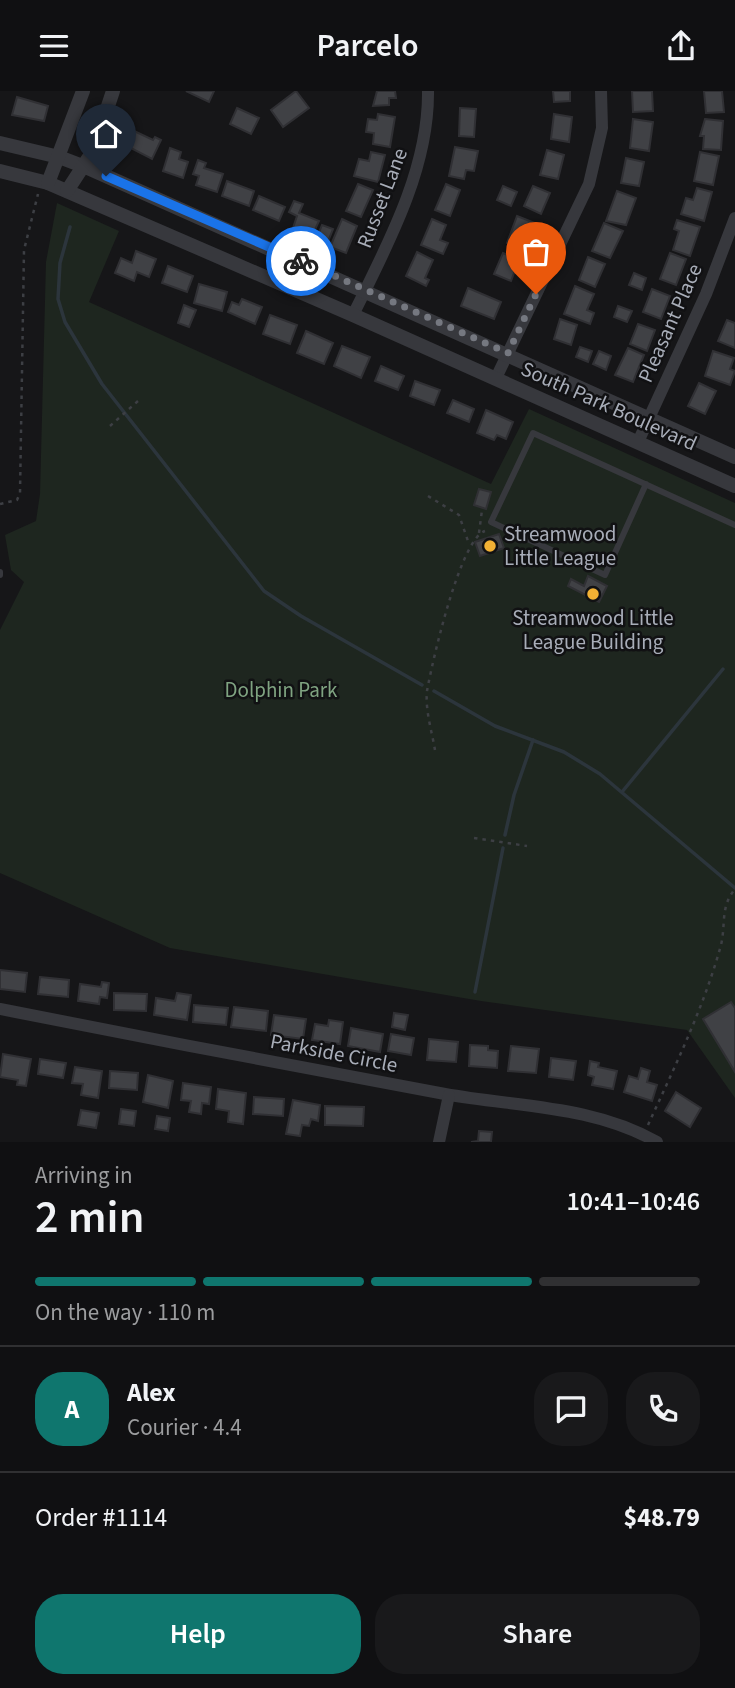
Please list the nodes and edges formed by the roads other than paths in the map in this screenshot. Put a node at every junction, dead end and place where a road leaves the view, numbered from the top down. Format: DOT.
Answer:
graph roads {
  1 [pos="83,91"];
  2 [pos="113,91"];
  3 [pos="428,91"];
  4 [pos="601,91"];
  5 [pos="0,143"];
  6 [pos="60,157"];
  7 [pos="85,167"];
  8 [pos="0,171"];
  9 [pos="45,181"];
  10 [pos="67,191"];
  11 [pos="735,218"];
  12 [pos="366,290"];
  13 [pos="354,315"];
  14 [pos="508,353"];
  15 [pos="496,378"];
  16 [pos="649,417"];
  17 [pos="638,442"];
  18 [pos="735,457"];
  19 [pos="646,484"];
  20 [pos="735,486"];
  21 [pos="735,525"];
  22 [pos="0,1009"];
  23 [pos="449,1095"];
  24 [pos="439,1142"];
  25 [pos="657,1142"];
  1 -- 6 [label="street"];
  2 -- 7 [label="street"];
  3 -- 12 [label="street, Russet Lane"];
  4 -- 14 [label="street"];
  5 -- 6 [label="street, South Park Boulevard"];
  6 -- 7 [label="street, South Park Boulevard"];
  6 -- 9 [label="street"];
  7 -- 10 [label="street"];
  7 -- 12 [label="street, South Park Boulevard"];
  8 -- 9 [label="street, South Park Boulevard"];
  9 -- 10 [label="street, South Park Boulevard"];
  10 -- 13 [label="street, South Park Boulevard"];
  11 -- 16 [label="street, Pleasant Place"];
  12 -- 13 [label="street, Russet Lane"];
  12 -- 14 [label="street, South Park Boulevard"];
  13 -- 15 [label="street, South Park Boulevard"];
  14 -- 15 [label="street"];
  14 -- 16 [label="street, South Park Boulevard"];
  15 -- 17 [label="street, South Park Boulevard"];
  16 -- 17 [label="street, Pleasant Place"];
  16 -- 18 [label="street, South Park Boulevard"];
  17 -- 20 [label="street, South Park Boulevard"];
  19 -- 19 [label="lane"];
  19 -- 21 [label="lane"];
  22 -- 23 [label="street, Parkside Circle"];
  23 -- 24 [label="street"];
  23 -- 25 [label="street, Parkside Circle"];
}
